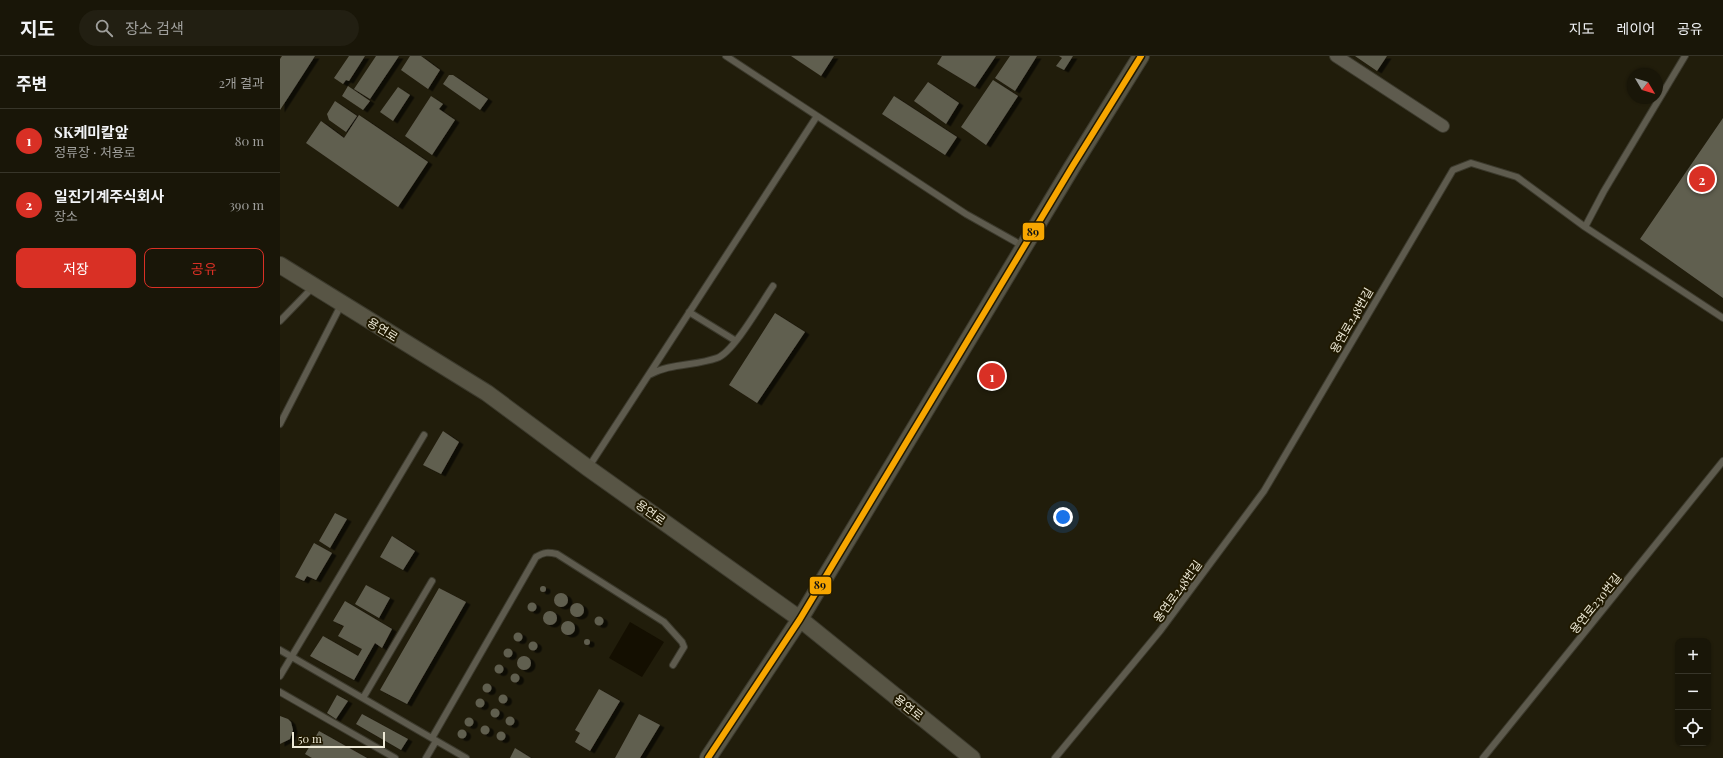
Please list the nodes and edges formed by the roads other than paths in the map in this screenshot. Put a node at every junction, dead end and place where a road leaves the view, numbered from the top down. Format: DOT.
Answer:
graph roads {
  1 [pos="726,56"];
  2 [pos="1141,56"];
  3 [pos="1336,56"];
  4 [pos="1685,56"];
  5 [pos="817,116"];
  6 [pos="1444,126"];
  7 [pos="1586,227"];
  8 [pos="1024,247"];
  9 [pos="280,265"];
  10 [pos="314,286"];
  11 [pos="773,286"];
  12 [pos="342,303"];
  13 [pos="689,312"];
  14 [pos="1723,318"];
  15 [pos="280,321"];
  16 [pos="736,340"];
  17 [pos="648,375"];
  18 [pos="280,424"];
  19 [pos="424,435"];
  20 [pos="1723,461"];
  21 [pos="588,468"];
  22 [pos="432,581"];
  23 [pos="800,619"];
  24 [pos="280,650"];
  25 [pos="291,657"];
  26 [pos="673,665"];
  27 [pos="280,676"];
  28 [pos="280,692"];
  29 [pos="362,698"];
  30 [pos="434,739"];
  31 [pos="395,758"];
  32 [pos="426,758"];
  33 [pos="466,758"];
  34 [pos="708,758"];
  35 [pos="972,758"];
  36 [pos="1055,758"];
  37 [pos="1484,758"];
  1 -- 5 [label="lane"];
  2 -- 8 [label="street"];
  3 -- 6 [label="street"];
  4 -- 7 [label="lane"];
  5 -- 8 [label="lane"];
  5 -- 13 [label="lane"];
  7 -- 14 [label="lane, 용연로248번길"];
  7 -- 36 [label="lane, 용연로248번길"];
  8 -- 23 [label="street"];
  9 -- 10 [label="street, 용연로"];
  10 -- 12 [label="street, 용연로"];
  10 -- 15 [label="lane"];
  11 -- 16 [label="lane"];
  12 -- 18 [label="lane"];
  12 -- 21 [label="street, 용연로"];
  13 -- 16 [label="lane"];
  13 -- 17 [label="lane"];
  16 -- 17 [label="lane"];
  17 -- 21 [label="lane"];
  19 -- 25 [label="lane"];
  20 -- 37 [label="lane, 용연로230번길"];
  21 -- 23 [label="street, 용연로"];
  22 -- 29 [label="lane"];
  23 -- 34 [label="street"];
  23 -- 35 [label="street, 용연로"];
  24 -- 25 [label="lane"];
  25 -- 27 [label="lane"];
  25 -- 29 [label="lane"];
  26 -- 30 [label="lane"];
  28 -- 31 [label="lane"];
  29 -- 30 [label="lane"];
  30 -- 32 [label="lane"];
  30 -- 33 [label="lane"];
}
